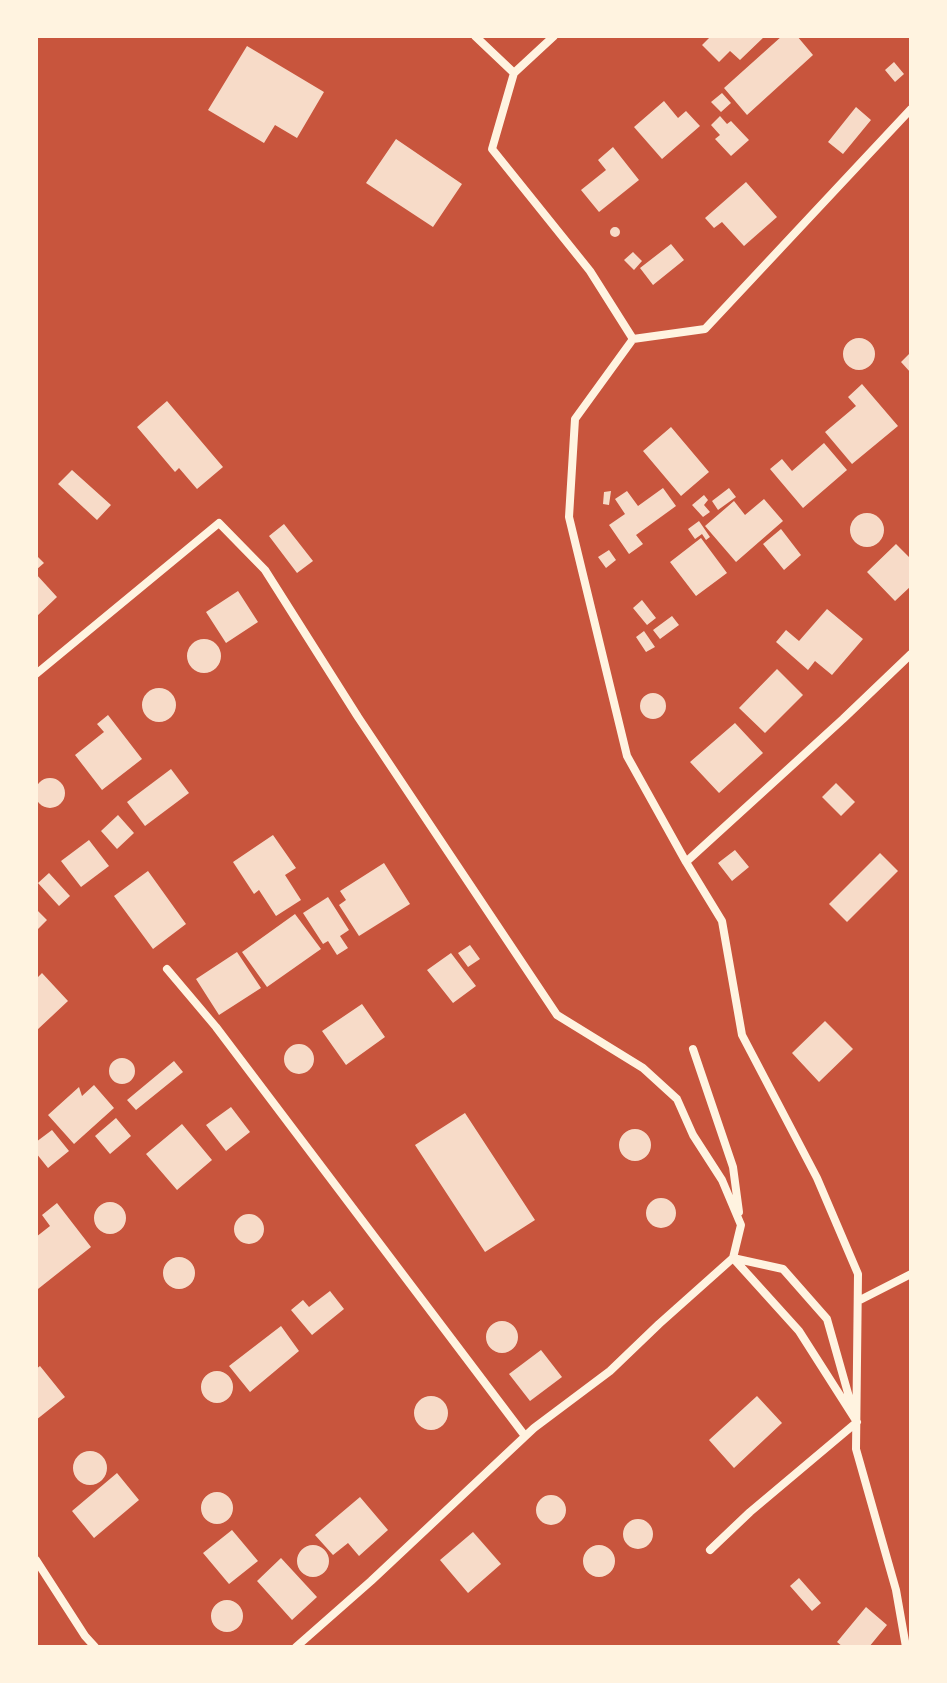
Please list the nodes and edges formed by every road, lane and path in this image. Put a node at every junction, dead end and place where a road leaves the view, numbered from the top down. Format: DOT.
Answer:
graph roads {
  1 [pos="475,36"];
  2 [pos="554,36"];
  3 [pos="514,73"];
  4 [pos="911,109"];
  5 [pos="633,339"];
  6 [pos="911,654"];
  7 [pos="36,674"];
  8 [pos="686,862"];
  9 [pos="167,969"];
  10 [pos="693,1049"];
  11 [pos="741,1225"];
  12 [pos="733,1258"];
  13 [pos="911,1274"];
  14 [pos="858,1301"];
  15 [pos="857,1422"];
  16 [pos="525,1436"];
  17 [pos="710,1550"];
  18 [pos="36,1560"];
  19 [pos="95,1647"];
  20 [pos="296,1647"];
  21 [pos="906,1647"];
  1 -- 3 [label="street"];
  2 -- 3 [label="street"];
  3 -- 5 [label="street"];
  4 -- 5 [label="street"];
  5 -- 8 [label="street"];
  6 -- 8 [label="street"];
  7 -- 11 [label="street"];
  8 -- 14 [label="street"];
  9 -- 16 [label="street"];
  10 -- 11 [label="street"];
  11 -- 12 [label="street"];
  12 -- 15 [label="street"];
  12 -- 15 [label="street"];
  12 -- 16 [label="street"];
  13 -- 14 [label="street"];
  14 -- 15 [label="street"];
  15 -- 17 [label="street"];
  15 -- 21 [label="street"];
  16 -- 20 [label="street"];
  18 -- 19 [label="street"];
}
